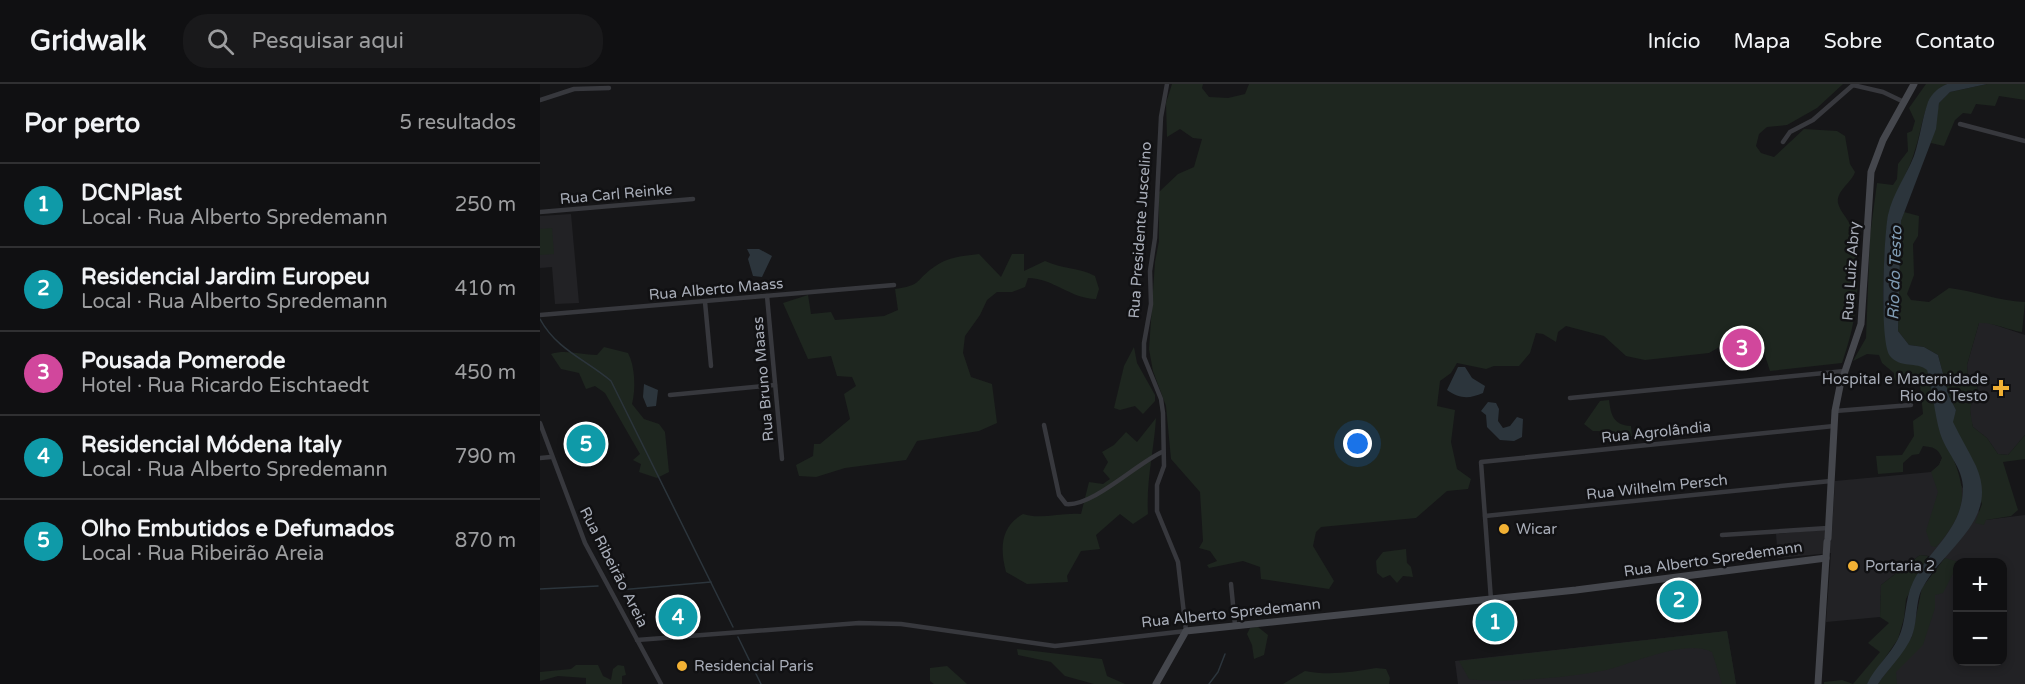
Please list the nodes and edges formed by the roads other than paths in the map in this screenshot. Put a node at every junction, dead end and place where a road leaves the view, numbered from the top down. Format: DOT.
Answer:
graph roads {
  1 [pos="1167,84"];
  2 [pos="1914,84"];
  3 [pos="609,88"];
  4 [pos="540,100"];
  5 [pos="1904,102"];
  6 [pos="1960,124"];
  7 [pos="2025,141"];
  8 [pos="1783,142"];
  9 [pos="693,199"];
  10 [pos="540,212"];
  11 [pos="894,285"];
  12 [pos="767,296"];
  13 [pos="705,302"];
  14 [pos="540,315"];
  15 [pos="711,366"];
  16 [pos="1845,371"];
  17 [pos="775,385"];
  18 [pos="670,394"];
  19 [pos="1570,398"];
  20 [pos="1911,405"];
  21 [pos="1834,411"];
  22 [pos="540,423"];
  23 [pos="1044,425"];
  24 [pos="1834,426"];
  25 [pos="1162,452"];
  26 [pos="551,457"];
  27 [pos="540,458"];
  28 [pos="782,459"];
  29 [pos="1831,481"];
  30 [pos="1485,516"];
  31 [pos="1828,528"];
  32 [pos="1722,535"];
  33 [pos="1826,558"];
  34 [pos="1231,584"];
  35 [pos="1491,600"];
  36 [pos="1235,625"];
  37 [pos="1186,630"];
  38 [pos="637,640"];
  39 [pos="661,684"];
  40 [pos="1156,684"];
  41 [pos="1818,684"];
  1 -- 25 [label="street, Rua Presidente Juscelino"];
  2 -- 5 [label="street, Rua Luiz Abry"];
  3 -- 4 [label="street"];
  5 -- 8 [label="street"];
  5 -- 16 [label="street, Rua Luiz Abry"];
  6 -- 7 [label="street"];
  9 -- 10 [label="street, Rua Carl Reinke"];
  11 -- 12 [label="street, Rua Alberto Maass"];
  12 -- 13 [label="street, Rua Alberto Maass"];
  12 -- 17 [label="street, Rua Bruno Maass"];
  13 -- 14 [label="street, Rua Alberto Maass"];
  13 -- 15 [label="street"];
  16 -- 19 [label="street"];
  16 -- 21 [label="street, Rua Luiz Abry"];
  17 -- 18 [label="street"];
  17 -- 28 [label="street, Rua Bruno Maass"];
  20 -- 21 [label="street"];
  21 -- 24 [label="street, Rua Luiz Abry"];
  22 -- 26 [label="street, Rua Ribeirão Areia"];
  23 -- 25 [label="street"];
  24 -- 29 [label="street, Rua Luiz Abry"];
  24 -- 30 [label="street, Rua Agrolândia"];
  25 -- 37 [label="street, Rua Presidente Juscelino"];
  26 -- 27 [label="street"];
  26 -- 38 [label="street, Rua Ribeirão Areia"];
  29 -- 30 [label="street, Rua Wilhelm Persch"];
  29 -- 31 [label="street, Rua Luiz Abry"];
  30 -- 35 [label="street"];
  31 -- 32 [label="street"];
  31 -- 33 [label="street, Rua Luiz Abry"];
  33 -- 35 [label="street, Rua Alberto Spredemann"];
  33 -- 41 [label="street, Rua Luiz Abry"];
  34 -- 36 [label="street"];
  35 -- 36 [label="street, Rua Alberto Spredemann"];
  36 -- 37 [label="street, Rua Alberto Spredemann"];
  37 -- 38 [label="street, Rua Alberto Spredemann"];
  37 -- 40 [label="street"];
  38 -- 39 [label="street, Rua Ribeirão Areia"];
}
